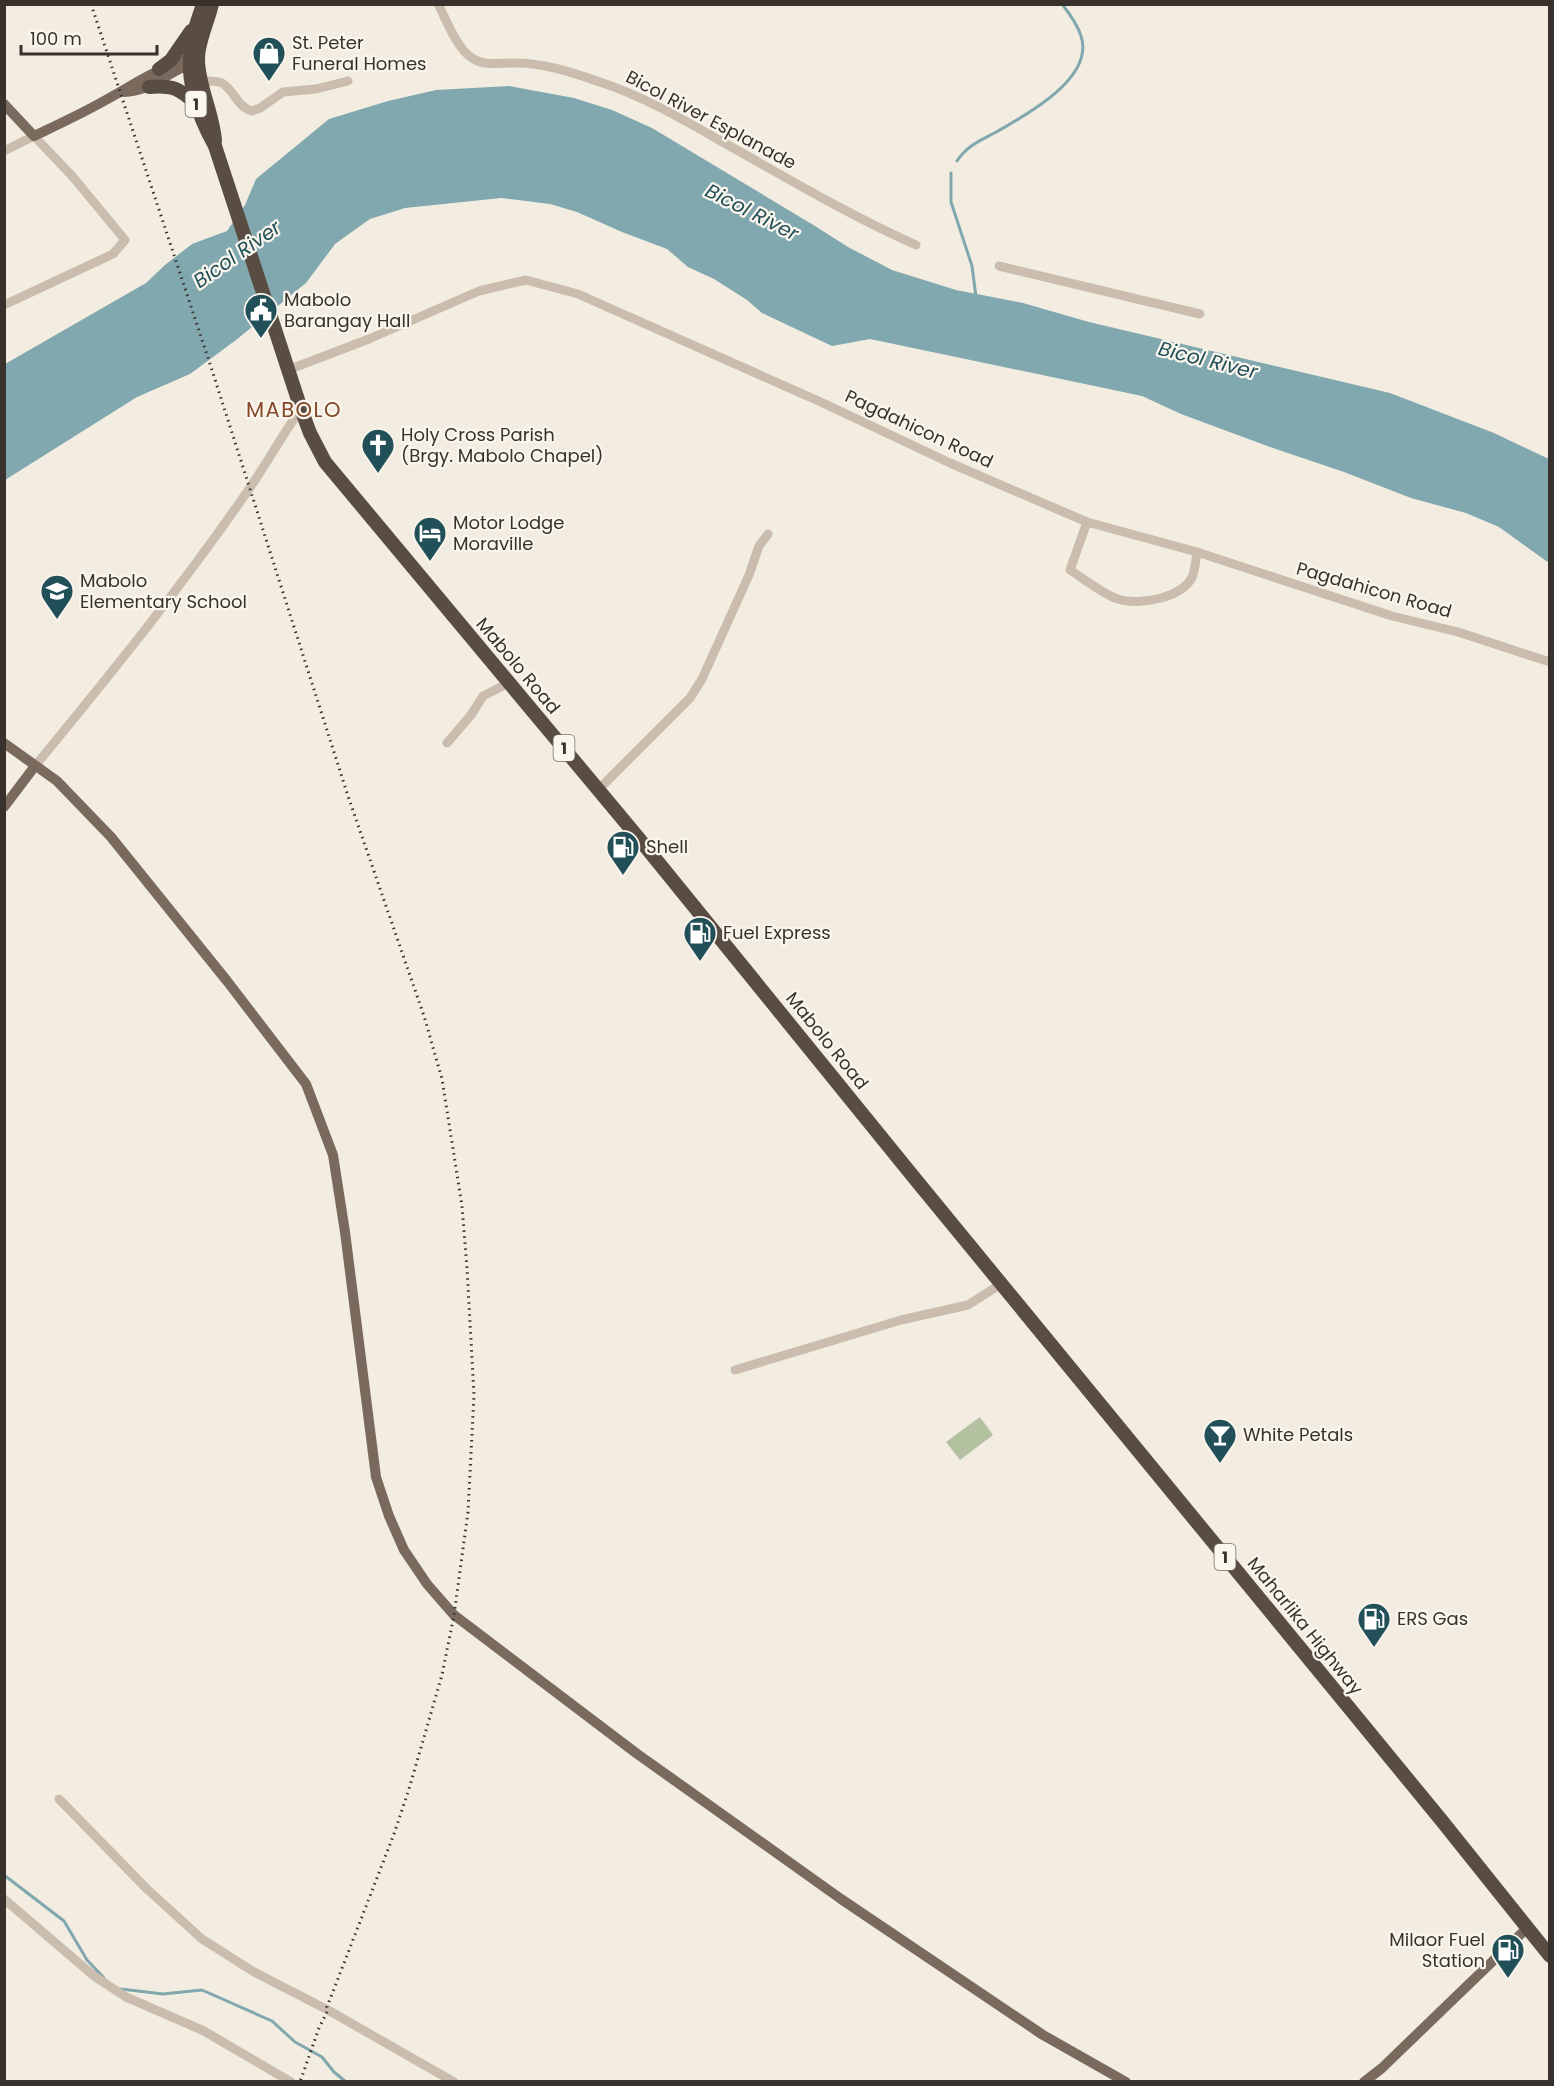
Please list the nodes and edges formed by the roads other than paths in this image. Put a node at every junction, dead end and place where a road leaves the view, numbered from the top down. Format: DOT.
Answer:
graph roads {
  1 [pos="212,4"];
  2 [pos="438,4"];
  3 [pos="201,10"];
  4 [pos="195,60"];
  5 [pos="159,69"];
  6 [pos="202,81"];
  7 [pos="348,81"];
  8 [pos="149,87"];
  9 [pos="120,92"];
  10 [pos="195,103"];
  11 [pos="4,104"];
  12 [pos="34,136"];
  13 [pos="216,146"];
  14 [pos="4,152"];
  15 [pos="916,245"];
  16 [pos="999,266"];
  17 [pos="4,305"];
  18 [pos="1200,314"];
  19 [pos="288,370"];
  20 [pos="301,409"];
  21 [pos="1087,522"];
  22 [pos="768,534"];
  23 [pos="1197,552"];
  24 [pos="1550,662"];
  25 [pos="509,683"];
  26 [pos="4,743"];
  27 [pos="447,743"];
  28 [pos="35,766"];
  29 [pos="598,790"];
  30 [pos="4,807"];
  31 [pos="1005,1288"];
  32 [pos="735,1370"];
  33 [pos="59,1799"];
  34 [pos="4,1899"];
  35 [pos="1527,1928"];
  36 [pos="1550,1956"];
  37 [pos="451,2080"];
  38 [pos="291,2082"];
  39 [pos="1126,2082"];
  40 [pos="1364,2082"];
  1 -- 4 [label="highway, 1"];
  2 -- 15 [label="street, Bicol River Esplanade"];
  3 -- 4 [label="highway, 1"];
  3 -- 5 [label="highway"];
  4 -- 5 [label="main road"];
  4 -- 6 [label="highway, Mabolo Road / 1"];
  4 -- 8 [label="main road"];
  4 -- 10 [label="highway, Mabolo Road / 1"];
  5 -- 9 [label="main road"];
  6 -- 7 [label="street"];
  6 -- 13 [label="highway, Mabolo Road / 1"];
  8 -- 9 [label="main road"];
  8 -- 10 [label="highway"];
  9 -- 12 [label="main road"];
  10 -- 13 [label="highway, Mabolo Road / 1"];
  11 -- 12 [label="main road"];
  12 -- 14 [label="street"];
  12 -- 17 [label="street"];
  13 -- 19 [label="highway, Mabolo Road / 1"];
  16 -- 18 [label="street"];
  19 -- 20 [label="highway, Mabolo Road / 1"];
  19 -- 21 [label="street, Pagdahicon Road"];
  20 -- 25 [label="highway, Mabolo Road / 1"];
  20 -- 28 [label="street"];
  21 -- 23 [label="street, Pagdahicon Road"];
  21 -- 23 [label="street"];
  22 -- 29 [label="street"];
  23 -- 24 [label="street, Pagdahicon Road"];
  25 -- 27 [label="street"];
  25 -- 29 [label="highway, Mabolo Road / 1"];
  26 -- 28 [label="main road"];
  28 -- 30 [label="main road"];
  28 -- 39 [label="main road"];
  29 -- 31 [label="highway, Mabolo Road / 1"];
  31 -- 32 [label="street"];
  31 -- 35 [label="highway, Maharlika Highway / 1"];
  33 -- 37 [label="street"];
  34 -- 38 [label="street"];
  35 -- 36 [label="highway, Maharlika Highway / 1"];
  35 -- 40 [label="main road"];
}
